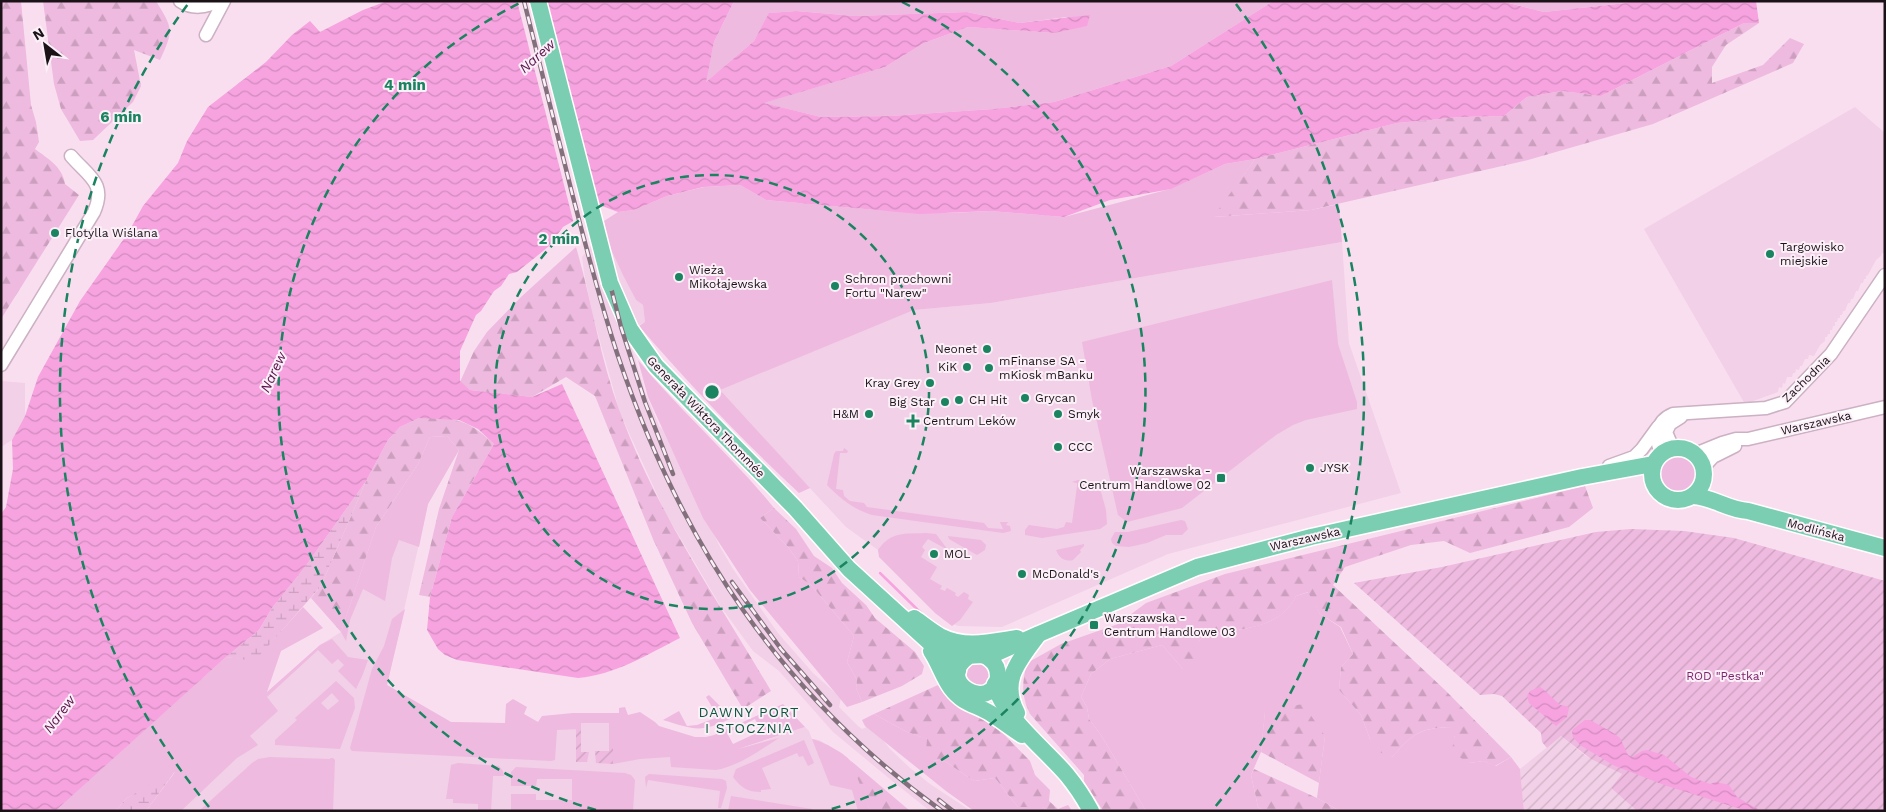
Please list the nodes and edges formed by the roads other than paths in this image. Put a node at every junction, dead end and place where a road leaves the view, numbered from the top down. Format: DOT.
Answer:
graph roads {
  1 [pos="180,1"];
  2 [pos="219,1"];
  3 [pos="224,1"];
  4 [pos="538,1"];
  5 [pos="206,35"];
  6 [pos="71,156"];
  7 [pos="1885,275"];
  8 [pos="1,365"];
  9 [pos="1885,407"];
  10 [pos="1686,414"];
  11 [pos="1658,427"];
  12 [pos="1748,439"];
  13 [pos="1677,448"];
  14 [pos="1695,454"];
  15 [pos="1657,458"];
  16 [pos="1704,473"];
  17 [pos="1582,477"];
  18 [pos="1652,481"];
  19 [pos="1693,496"];
  20 [pos="796,508"];
  21 [pos="1748,512"];
  22 [pos="1885,548"];
  23 [pos="910,616"];
  24 [pos="1039,634"];
  25 [pos="919,635"];
  26 [pos="969,656"];
  27 [pos="958,671"];
  28 [pos="991,676"];
  29 [pos="1027,736"];
  30 [pos="1091,811"];
  1 -- 2 [label="street"];
  3 -- 5 [label="street"];
  4 -- 20 [label="main road, Generała Wiktora Thommée, bridge"];
  6 -- 8 [label="street"];
  7 -- 10 [label="street, Zachodnia"];
  9 -- 12 [label="street, Warszawska"];
  10 -- 11 [label="street, Zachodnia"];
  10 -- 13 [label="street"];
  11 -- 15 [label="street"];
  11 -- 17 [label="street, Zachodnia"];
  12 -- 14 [label="street, Warszawska"];
  12 -- 16 [label="street, Warszawska"];
  13 -- 14 [label="main road"];
  13 -- 15 [label="main road"];
  14 -- 16 [label="main road"];
  15 -- 17 [label="main road, Warszawska"];
  15 -- 18 [label="main road"];
  16 -- 19 [label="main road"];
  16 -- 21 [label="main road, Modlińska"];
  17 -- 18 [label="main road, Warszawska"];
  17 -- 24 [label="main road, Warszawska"];
  18 -- 19 [label="main road"];
  19 -- 21 [label="main road, Modlińska"];
  20 -- 23 [label="main road, Generała Wiktora Thommée"];
  20 -- 25 [label="main road, Generała Wiktora Thommée"];
  21 -- 22 [label="main road, Modlińska"];
  23 -- 24 [label="main road"];
  23 -- 26 [label="main road, Generała Wiktora Thommée"];
  24 -- 28 [label="main road, Warszawska"];
  24 -- 29 [label="main road"];
  25 -- 27 [label="main road, Generała Wiktora Thommée"];
  25 -- 29 [label="main road"];
  26 -- 27 [label="main road"];
  26 -- 28 [label="main road"];
  27 -- 28 [label="main road"];
  28 -- 29 [label="main road"];
  29 -- 30 [label="main road"];
}
